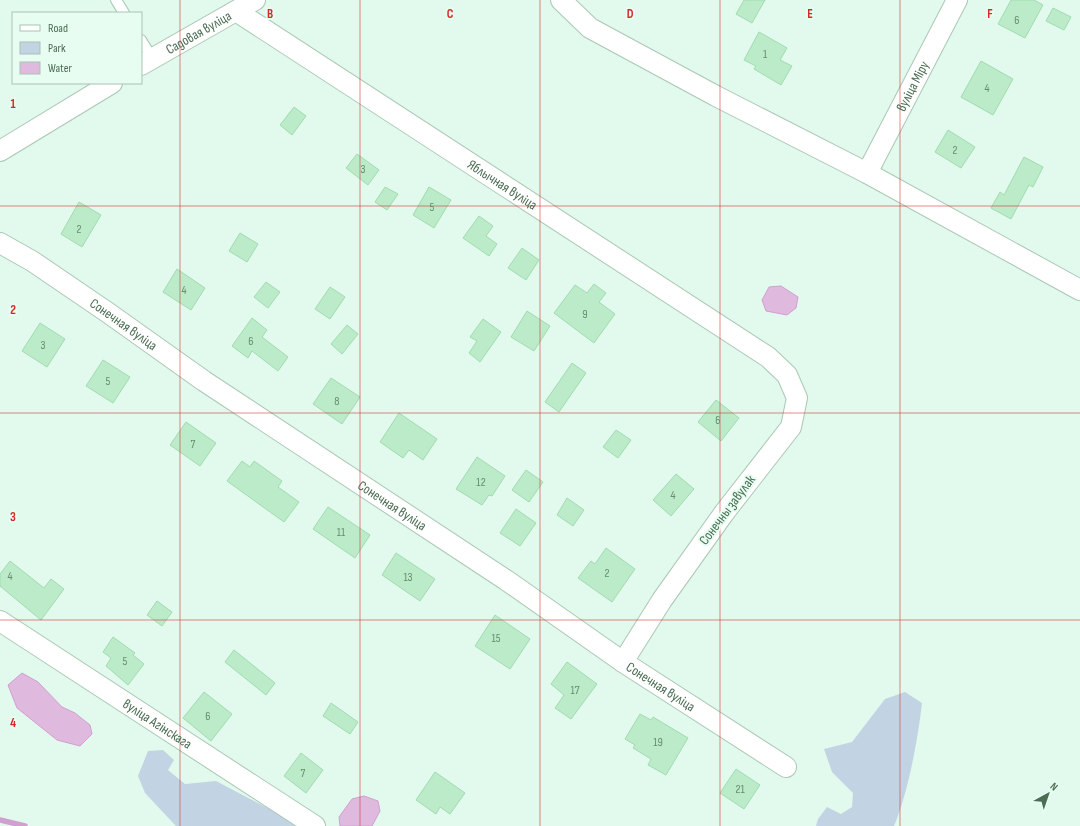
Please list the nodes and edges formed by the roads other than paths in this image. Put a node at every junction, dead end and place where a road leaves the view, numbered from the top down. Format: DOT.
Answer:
graph roads {
  1 [pos="116,0"];
  2 [pos="255,0"];
  3 [pos="561,0"];
  4 [pos="957,0"];
  5 [pos="236,11"];
  6 [pos="123,12"];
  7 [pos="142,44"];
  8 [pos="147,62"];
  9 [pos="110,84"];
  10 [pos="0,151"];
  11 [pos="867,173"];
  12 [pos="0,244"];
  13 [pos="1080,290"];
  14 [pos="768,357"];
  15 [pos="0,621"];
  16 [pos="623,662"];
  17 [pos="786,767"];
  18 [pos="315,826"];
  1 -- 6 [label="lane"];
  2 -- 5 [label="street, Садовая вуліца"];
  3 -- 11 [label="street"];
  4 -- 11 [label="street, вуліца Міру"];
  5 -- 8 [label="street, Садовая вуліца"];
  5 -- 14 [label="street, Яблычная вуліца"];
  7 -- 8 [label="lane"];
  9 -- 10 [label="street"];
  11 -- 13 [label="street"];
  12 -- 16 [label="street, Сонечная вуліца"];
  14 -- 16 [label="street, Сонечны завулак"];
  15 -- 18 [label="street, вуліца Агінскага"];
  16 -- 17 [label="street, Сонечная вуліца"];
}
